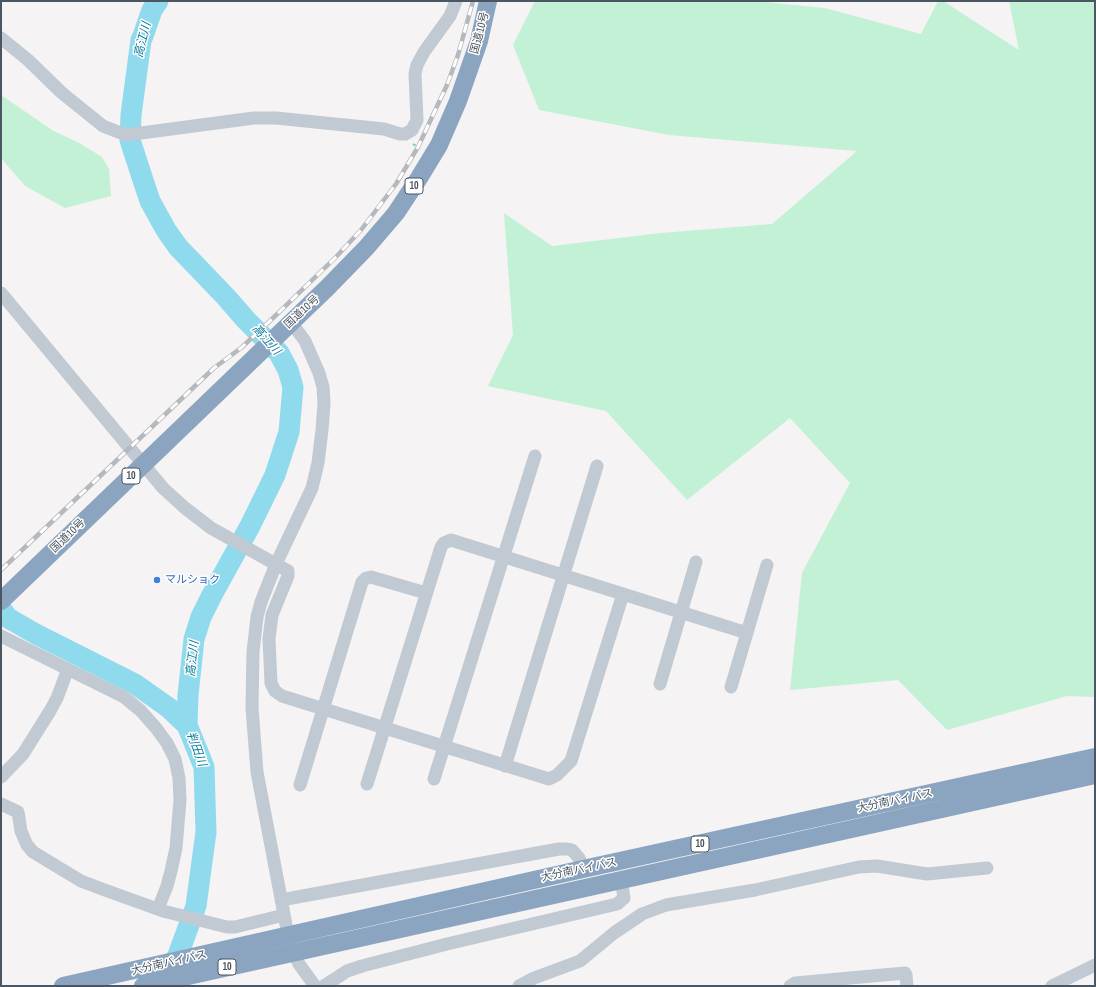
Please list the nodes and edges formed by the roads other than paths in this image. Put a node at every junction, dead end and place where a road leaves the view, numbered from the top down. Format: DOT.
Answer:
graph roads {
  1 [pos="456,1"];
  2 [pos="488,1"];
  3 [pos="1,38"];
  4 [pos="1,293"];
  5 [pos="285,328"];
  6 [pos="535,456"];
  7 [pos="597,466"];
  8 [pos="503,556"];
  9 [pos="271,561"];
  10 [pos="696,562"];
  11 [pos="767,565"];
  12 [pos="563,575"];
  13 [pos="426,593"];
  14 [pos="624,594"];
  15 [pos="7,595"];
  16 [pos="682,612"];
  17 [pos="747,633"];
  18 [pos="1,636"];
  19 [pos="68,669"];
  20 [pos="660,684"];
  21 [pos="731,686"];
  22 [pos="323,710"];
  23 [pos="385,728"];
  24 [pos="444,746"];
  25 [pos="1095,757"];
  26 [pos="505,766"];
  27 [pos="1095,775"];
  28 [pos="1,777"];
  29 [pos="434,779"];
  30 [pos="367,784"];
  31 [pos="300,785"];
  32 [pos="1,804"];
  33 [pos="987,868"];
  34 [pos="583,869"];
  35 [pos="622,879"];
  36 [pos="281,900"];
  37 [pos="161,910"];
  38 [pos="284,915"];
  39 [pos="1095,965"];
  40 [pos="143,978"];
  41 [pos="837,983"];
  42 [pos="63,986"];
  43 [pos="315,986"];
  44 [pos="324,986"];
  45 [pos="519,986"];
  46 [pos="790,986"];
  47 [pos="907,986"];
  48 [pos="1052,986"];
  1 -- 3 [label="street"];
  2 -- 5 [label="highway, 国道10号 / 10"];
  4 -- 9 [label="street"];
  5 -- 9 [label="street"];
  5 -- 15 [label="highway, 国道10号 / 10"];
  6 -- 8 [label="street"];
  7 -- 12 [label="street"];
  8 -- 12 [label="street"];
  8 -- 13 [label="street"];
  8 -- 24 [label="street"];
  9 -- 22 [label="street"];
  9 -- 36 [label="street"];
  10 -- 16 [label="street"];
  11 -- 17 [label="street"];
  12 -- 14 [label="street"];
  12 -- 26 [label="street"];
  13 -- 22 [label="street"];
  13 -- 23 [label="street"];
  14 -- 16 [label="street"];
  14 -- 26 [label="street"];
  16 -- 17 [label="street"];
  16 -- 20 [label="street"];
  17 -- 21 [label="street"];
  18 -- 19 [label="street"];
  19 -- 28 [label="street"];
  19 -- 37 [label="street"];
  22 -- 23 [label="street"];
  22 -- 31 [label="street"];
  23 -- 24 [label="street"];
  23 -- 30 [label="street"];
  24 -- 26 [label="street"];
  24 -- 29 [label="street"];
  25 -- 34 [label="highway, 大分南バイパス / 10"];
  27 -- 35 [label="highway, 大分南バイパス / 10"];
  32 -- 37 [label="street"];
  33 -- 45 [label="street"];
  34 -- 36 [label="street"];
  34 -- 40 [label="highway, 大分南バイパス / 10"];
  35 -- 40 [label="highway, 大分南バイパス / 10"];
  35 -- 44 [label="street"];
  36 -- 38 [label="street"];
  37 -- 38 [label="street"];
  38 -- 43 [label="street"];
  39 -- 48 [label="street"];
  40 -- 42 [label="highway, 大分南バイパス / 10"];
  41 -- 46 [label="street"];
  41 -- 47 [label="street"];
}
